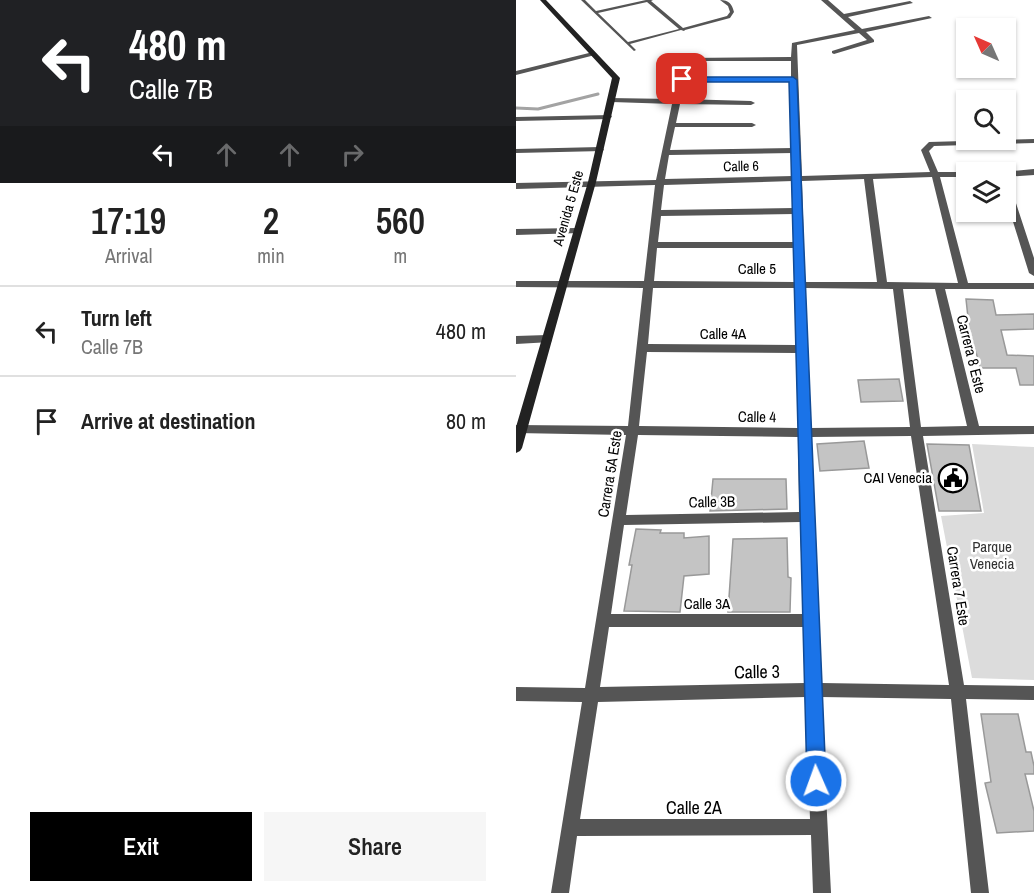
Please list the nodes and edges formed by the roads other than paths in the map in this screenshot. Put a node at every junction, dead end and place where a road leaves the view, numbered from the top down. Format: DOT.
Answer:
graph roads {
  1 [pos="543,0"];
  2 [pos="583,0"];
  3 [pos="649,0"];
  4 [pos="722,0"];
  5 [pos="827,0"];
  6 [pos="910,3"];
  7 [pos="595,12"];
  8 [pos="844,16"];
  9 [pos="929,18"];
  10 [pos="683,30"];
  11 [pos="861,31"];
  12 [pos="627,43"];
  13 [pos="634,50"];
  14 [pos="834,52"];
  15 [pos="593,54"];
  16 [pos="794,59"];
  17 [pos="516,72"];
  18 [pos="682,79"];
  19 [pos="793,80"];
  20 [pos="612,100"];
  21 [pos="677,101"];
  22 [pos="752,103"];
  23 [pos="608,117"];
  24 [pos="516,119"];
  25 [pos="672,125"];
  26 [pos="752,125"];
  27 [pos="1034,141"];
  28 [pos="600,149"];
  29 [pos="796,150"];
  30 [pos="516,151"];
  31 [pos="666,153"];
  32 [pos="1034,172"];
  33 [pos="1016,173"];
  34 [pos="935,174"];
  35 [pos="956,174"];
  36 [pos="868,176"];
  37 [pos="797,179"];
  38 [pos="660,181"];
  39 [pos="592,182"];
  40 [pos="516,186"];
  41 [pos="798,211"];
  42 [pos="657,213"];
  43 [pos="1016,217"];
  44 [pos="577,231"];
  45 [pos="516,232"];
  46 [pos="652,245"];
  47 [pos="799,245"];
  48 [pos="1034,273"];
  49 [pos="562,283"];
  50 [pos="516,284"];
  51 [pos="647,284"];
  52 [pos="800,285"];
  53 [pos="882,285"];
  54 [pos="898,285"];
  55 [pos="939,285"];
  56 [pos="964,285"];
  57 [pos="1034,286"];
  58 [pos="547,339"];
  59 [pos="516,340"];
  60 [pos="643,348"];
  61 [pos="802,349"];
  62 [pos="519,429"];
  63 [pos="633,430"];
  64 [pos="974,430"];
  65 [pos="1034,430"];
  66 [pos="916,431"];
  67 [pos="805,433"];
  68 [pos="516,448"];
  69 [pos="806,517"];
  70 [pos="619,520"];
  71 [pos="602,620"];
  72 [pos="811,621"];
  73 [pos="813,690"];
  74 [pos="958,693"];
  75 [pos="1034,693"];
  76 [pos="516,694"];
  77 [pos="590,695"];
  78 [pos="818,827"];
  79 [pos="570,828"];
  80 [pos="560,893"];
  81 [pos="822,893"];
  82 [pos="980,893"];
  1 -- 15 [label="main road, Avenida 5 Este"];
  2 -- 7 [label="lane"];
  3 -- 7 [label="lane"];
  3 -- 10 [label="lane"];
  4 -- 10 [label="lane"];
  5 -- 8 [label="street"];
  6 -- 8 [label="street"];
  7 -- 12 [label="lane"];
  8 -- 11 [label="street"];
  9 -- 11 [label="street"];
  10 -- 12 [label="lane"];
  11 -- 14 [label="street"];
  11 -- 16 [label="street"];
  12 -- 13 [label="lane"];
  15 -- 17 [label="street"];
  15 -- 20 [label="main road, Avenida 5 Este"];
  16 -- 18 [label="street, Carrera 5A Este"];
  16 -- 19 [label="street"];
  18 -- 19 [label="street"];
  18 -- 21 [label="street, Carrera 5A Este"];
  19 -- 29 [label="street"];
  20 -- 21 [label="street"];
  20 -- 23 [label="main road, Avenida 5 Este"];
  21 -- 22 [label="street"];
  21 -- 25 [label="street, Carrera 5A Este"];
  23 -- 24 [label="street"];
  23 -- 28 [label="main road, Avenida 5 Este"];
  25 -- 26 [label="street"];
  25 -- 31 [label="street, Carrera 5A Este"];
  27 -- 34 [label="street"];
  28 -- 30 [label="street"];
  28 -- 39 [label="main road, Avenida 5 Este"];
  29 -- 31 [label="street"];
  29 -- 37 [label="street"];
  31 -- 38 [label="street, Carrera 5A Este"];
  32 -- 33 [label="street"];
  34 -- 35 [label="street, Calle 6"];
  34 -- 36 [label="street, Calle 6"];
  34 -- 56 [label="street"];
  36 -- 37 [label="street, Calle 6"];
  36 -- 53 [label="street"];
  37 -- 38 [label="street, Calle 6"];
  37 -- 41 [label="street"];
  38 -- 39 [label="street, Calle 6"];
  38 -- 42 [label="street, Carrera 5A Este"];
  39 -- 40 [label="street, Calle 6"];
  39 -- 44 [label="main road, Avenida 5 Este"];
  41 -- 42 [label="street"];
  41 -- 47 [label="street"];
  42 -- 46 [label="street, Carrera 5A Este"];
  43 -- 48 [label="street"];
  44 -- 45 [label="street"];
  44 -- 49 [label="main road, Avenida 5 Este"];
  46 -- 47 [label="street"];
  46 -- 51 [label="street, Carrera 5A Este"];
  47 -- 52 [label="street"];
  49 -- 50 [label="street, Calle 5"];
  49 -- 51 [label="street, Calle 5"];
  49 -- 58 [label="main road, Avenida 5 Este"];
  51 -- 52 [label="street, Calle 5"];
  51 -- 60 [label="street, Carrera 5A Este"];
  52 -- 53 [label="street, Calle 5"];
  52 -- 61 [label="street"];
  53 -- 54 [label="street, Calle 5"];
  54 -- 55 [label="street, Calle 5"];
  54 -- 66 [label="street, Carrera 7 Este"];
  55 -- 56 [label="street, Calle 5"];
  55 -- 64 [label="street, Carrera 8 Este"];
  56 -- 57 [label="street, Calle 5"];
  58 -- 59 [label="street"];
  58 -- 62 [label="main road, Avenida 5 Este"];
  60 -- 61 [label="street, Calle 4A"];
  60 -- 63 [label="street, Carrera 5A Este"];
  61 -- 67 [label="street"];
  62 -- 63 [label="street, Calle 4"];
  62 -- 68 [label="main road, Avenida 5 Este"];
  63 -- 67 [label="street, Calle 4"];
  63 -- 70 [label="street, Carrera 5A Este"];
  64 -- 65 [label="street, Calle 4"];
  64 -- 66 [label="street, Calle 4"];
  66 -- 67 [label="street, Calle 4"];
  66 -- 74 [label="street, Carrera 7 Este"];
  67 -- 69 [label="street"];
  69 -- 70 [label="street, Calle 3B"];
  69 -- 72 [label="street"];
  70 -- 71 [label="street, Carrera 5A Este"];
  71 -- 72 [label="street, Calle 3A"];
  71 -- 77 [label="street, Carrera 5A Este"];
  72 -- 73 [label="street"];
  73 -- 74 [label="street, Calle 3"];
  73 -- 77 [label="street, Calle 3"];
  73 -- 78 [label="street"];
  74 -- 75 [label="street, Calle 3"];
  74 -- 82 [label="street, Carrera 7 Este"];
  76 -- 77 [label="street, Calle 3"];
  77 -- 79 [label="street, Carrera 5A Este"];
  78 -- 79 [label="street, Calle 2A"];
  78 -- 81 [label="street"];
  79 -- 80 [label="street, Carrera 5A Este"];
}
